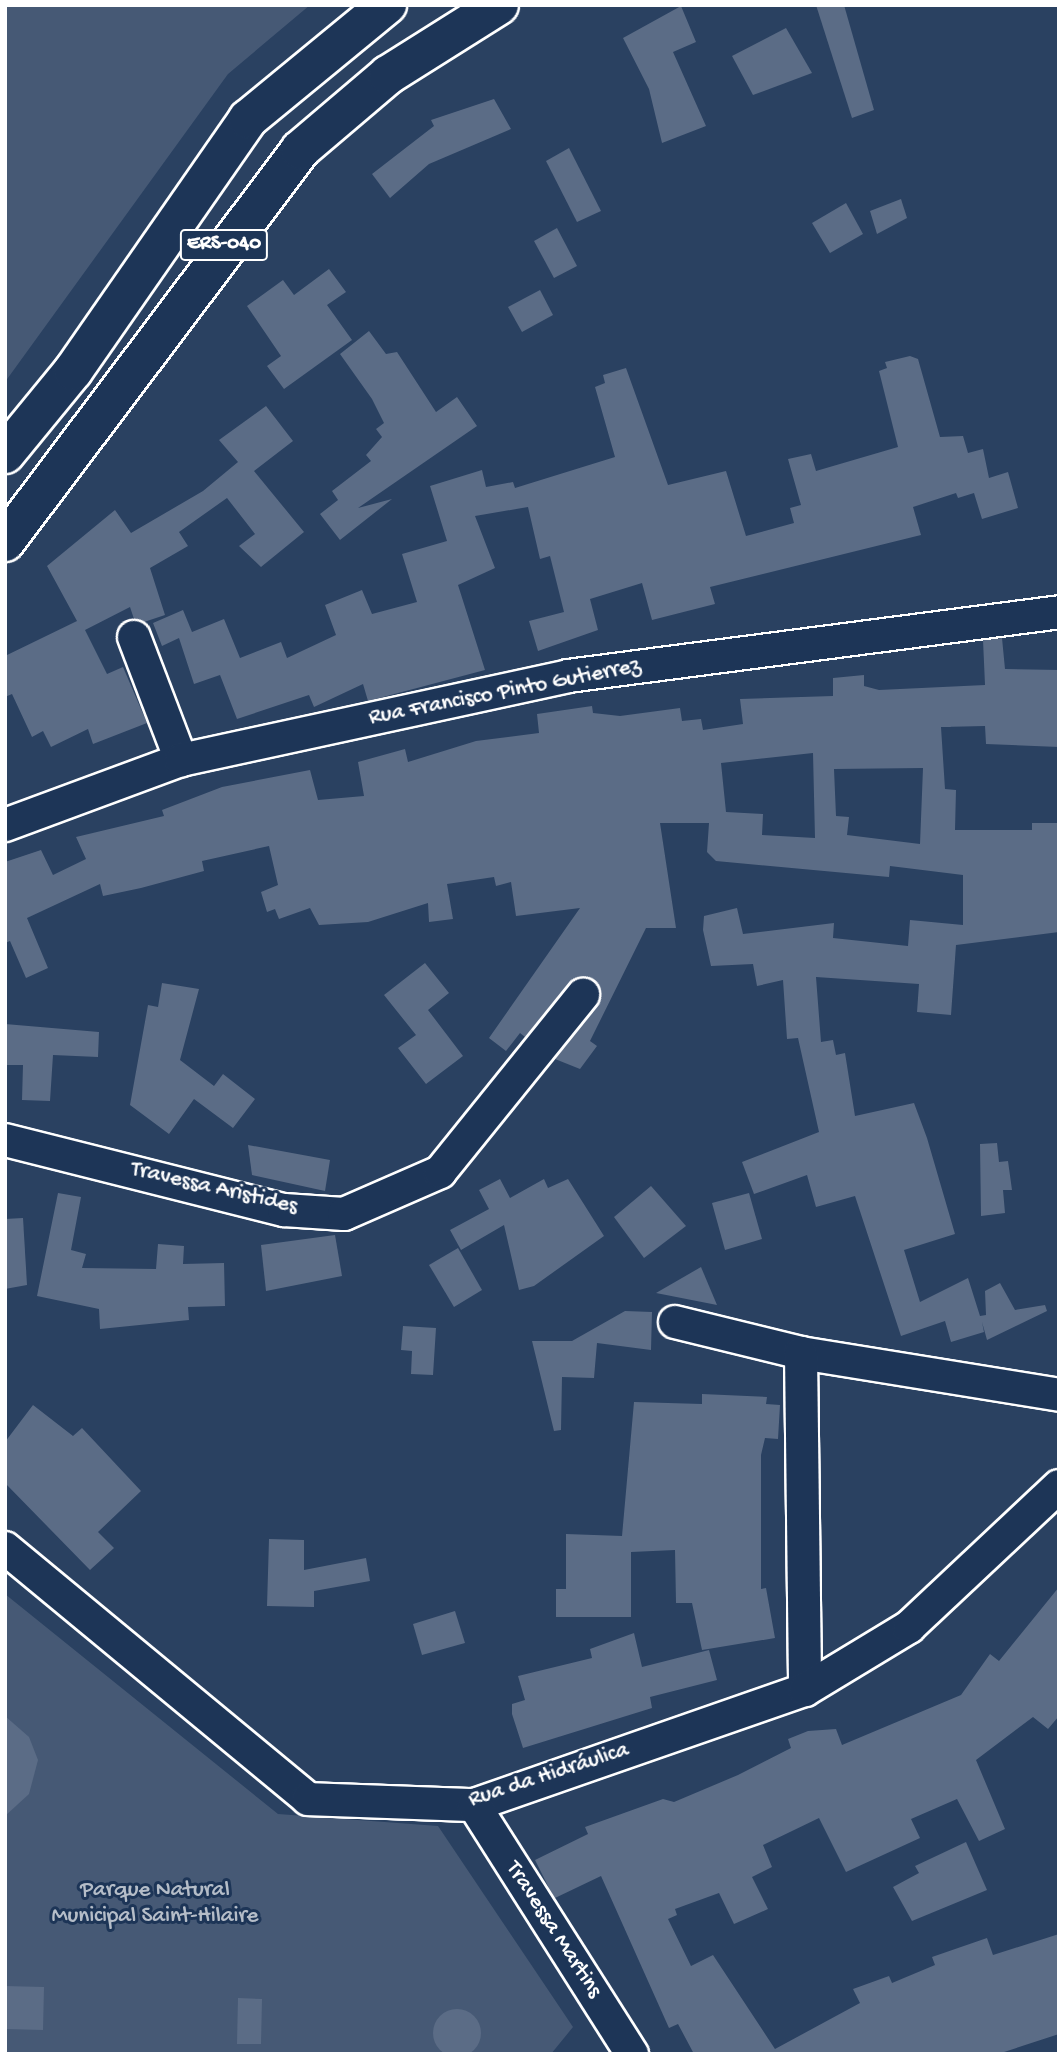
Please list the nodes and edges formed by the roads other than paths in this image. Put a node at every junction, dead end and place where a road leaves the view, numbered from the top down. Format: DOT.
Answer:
graph roads {
  1 [pos="387,5"];
  2 [pos="499,5"];
  3 [pos="5,454"];
  4 [pos="5,542"];
  5 [pos="1059,612"];
  6 [pos="134,638"];
  7 [pos="181,760"];
  8 [pos="5,825"];
  9 [pos="583,995"];
  10 [pos="5,1140"];
  11 [pos="675,1322"];
  12 [pos="801,1353"];
  13 [pos="1059,1395"];
  14 [pos="1059,1486"];
  15 [pos="5,1548"];
  16 [pos="805,1690"];
  17 [pos="474,1805"];
  18 [pos="632,2054"];
  1 -- 3 [label="main road, ERS-040"];
  2 -- 4 [label="main road, ERS-040"];
  5 -- 7 [label="street, Rua Francisco Pinto Gutierrez"];
  6 -- 7 [label="street"];
  7 -- 8 [label="street, Rua Francisco Pinto Gutierrez"];
  9 -- 10 [label="street, Travessa Aristides"];
  11 -- 12 [label="street"];
  12 -- 13 [label="street"];
  12 -- 16 [label="street"];
  14 -- 16 [label="street, Rua da Hidráulica"];
  15 -- 17 [label="street, Rua da Hidráulica"];
  16 -- 17 [label="street, Rua da Hidráulica"];
  17 -- 18 [label="street, Travessa Martins"];
}
